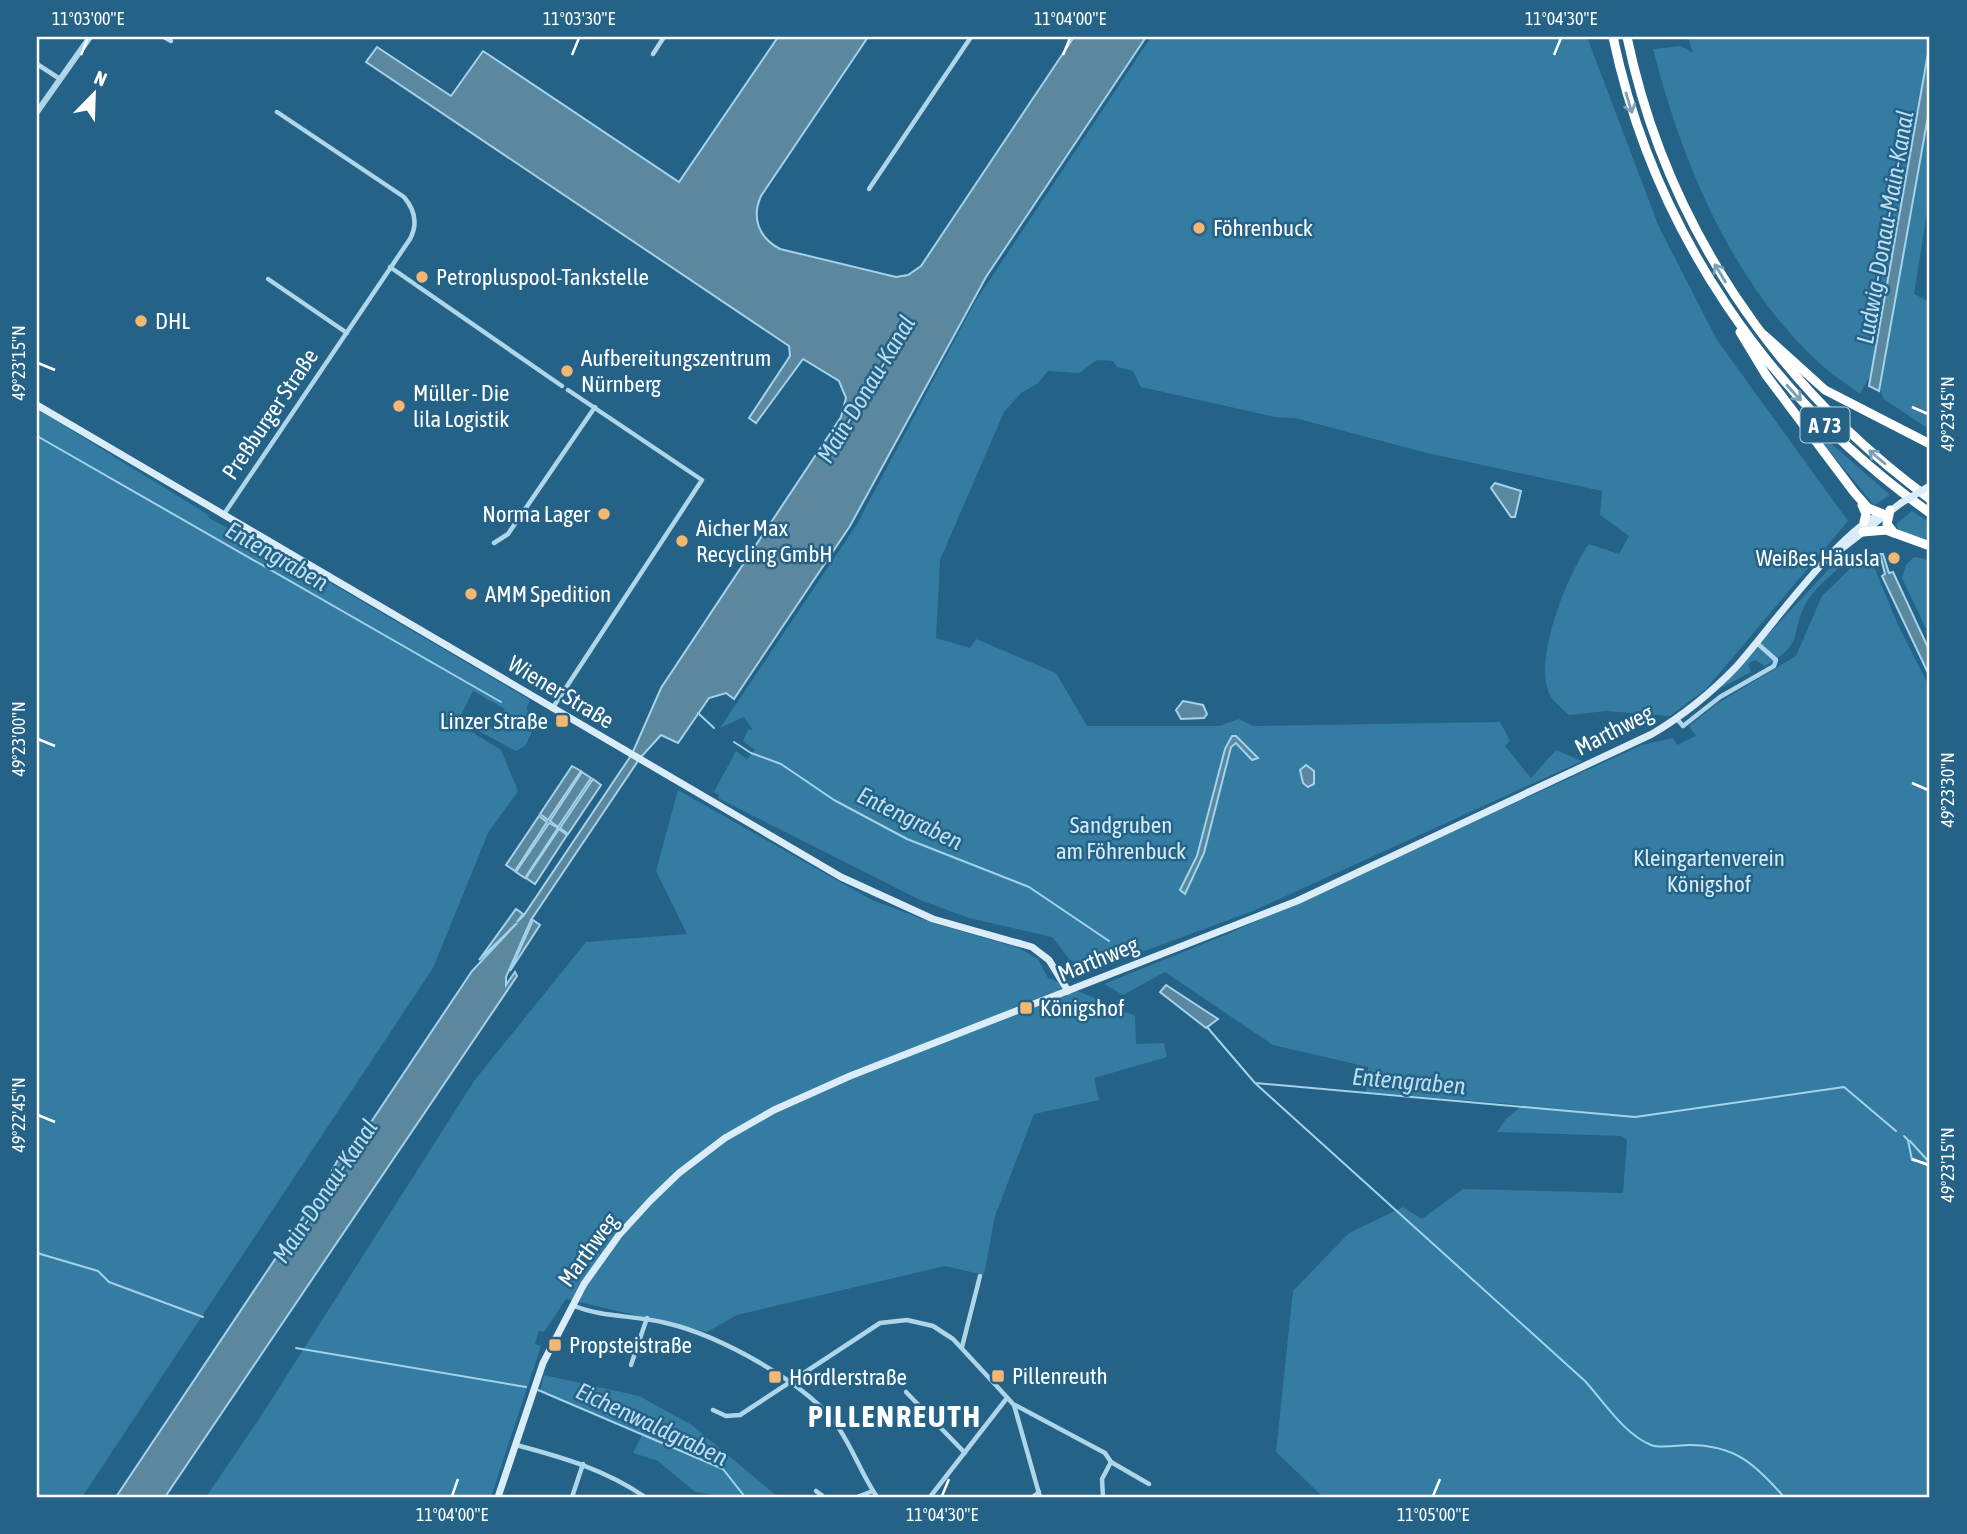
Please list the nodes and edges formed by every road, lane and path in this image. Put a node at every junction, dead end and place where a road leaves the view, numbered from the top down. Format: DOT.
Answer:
graph roads {
  1 [pos="90,37"];
  2 [pos="164,37"];
  3 [pos="664,37"];
  4 [pos="971,37"];
  5 [pos="1613,37"];
  6 [pos="1627,37"];
  7 [pos="171,41"];
  8 [pos="653,54"];
  9 [pos="37,64"];
  10 [pos="60,79"];
  11 [pos="277,112"];
  12 [pos="37,113"];
  13 [pos="869,189"];
  14 [pos="390,267"];
  15 [pos="268,279"];
  16 [pos="1736,320"];
  17 [pos="1758,330"];
  18 [pos="346,333"];
  19 [pos="37,405"];
  20 [pos="595,407"];
  21 [pos="1930,444"];
  22 [pos="1929,487"];
  23 [pos="1854,492"];
  24 [pos="1930,499"];
  25 [pos="1886,512"];
  26 [pos="1930,513"];
  27 [pos="223,515"];
  28 [pos="1860,530"];
  29 [pos="1895,533"];
  30 [pos="494,543"];
  31 [pos="1930,546"];
  32 [pos="1757,643"];
  33 [pos="552,709"];
  34 [pos="1677,719"];
  35 [pos="1068,991"];
  36 [pos="981,1276"];
  37 [pos="572,1305"];
  38 [pos="646,1318"];
  39 [pos="961,1348"];
  40 [pos="631,1364"];
  41 [pos="789,1383"];
  42 [pos="906,1392"];
  43 [pos="1007,1398"];
  44 [pos="1014,1405"];
  45 [pos="713,1410"];
  46 [pos="516,1445"];
  47 [pos="965,1453"];
  48 [pos="1111,1462"];
  49 [pos="583,1464"];
  50 [pos="1149,1484"];
  51 [pos="816,1490"];
  52 [pos="873,1491"];
  53 [pos="635,1494"];
  54 [pos="1039,1495"];
  55 [pos="934,1496"];
  56 [pos="498,1497"];
  57 [pos="572,1497"];
  58 [pos="645,1497"];
  59 [pos="824,1497"];
  60 [pos="857,1497"];
  61 [pos="877,1497"];
  62 [pos="1034,1497"];
  63 [pos="1103,1497"];
  1 -- 10 [label="street"];
  2 -- 7 [label="street"];
  3 -- 8 [label="street"];
  4 -- 13 [label="street"];
  5 -- 16 [label="highway, A 73, one-way"];
  17 -- 6 [label="highway, A 73, one-way"];
  9 -- 10 [label="street"];
  10 -- 12 [label="street"];
  11 -- 14 [label="street, Preßburger Straße"];
  14 -- 18 [label="street, Preßburger Straße"];
  14 -- 20 [label="street"];
  15 -- 18 [label="street"];
  16 -- 23 [label="highway"];
  16 -- 26 [label="highway, A 73, one-way"];
  17 -- 21 [label="highway, A 73"];
  24 -- 17 [label="highway, A 73, one-way"];
  18 -- 27 [label="street, Preßburger Straße"];
  19 -- 27 [label="main road, Wiener Straße"];
  20 -- 30 [label="street"];
  20 -- 33 [label="street"];
  22 -- 25 [label="main road, Marthweg, bridge"];
  23 -- 25 [label="highway"];
  23 -- 28 [label="highway"];
  25 -- 28 [label="main road, Marthweg"];
  25 -- 29 [label="highway"];
  27 -- 33 [label="main road, Wiener Straße"];
  28 -- 29 [label="highway"];
  28 -- 32 [label="main road, Marthweg"];
  29 -- 31 [label="highway"];
  32 -- 34 [label="main road, Marthweg"];
  32 -- 34 [label="street"];
  33 -- 35 [label="main road, Wiener Straße"];
  34 -- 35 [label="main road, Marthweg"];
  35 -- 37 [label="main road, Marthweg"];
  36 -- 39 [label="street"];
  37 -- 38 [label="street"];
  37 -- 46 [label="main road, Marthweg"];
  38 -- 40 [label="street"];
  38 -- 41 [label="street"];
  39 -- 41 [label="street"];
  39 -- 43 [label="street"];
  41 -- 45 [label="street"];
  41 -- 52 [label="street"];
  42 -- 47 [label="street"];
  43 -- 44 [label="street"];
  43 -- 47 [label="street"];
  44 -- 48 [label="street"];
  44 -- 54 [label="street"];
  46 -- 49 [label="street"];
  46 -- 56 [label="main road, Marthweg"];
  47 -- 55 [label="street"];
  48 -- 50 [label="street"];
  48 -- 63 [label="street"];
  49 -- 53 [label="street"];
  49 -- 57 [label="street"];
  51 -- 59 [label="street"];
  52 -- 60 [label="street"];
  52 -- 61 [label="street"];
  53 -- 58 [label="street"];
  54 -- 62 [label="street"];
}
